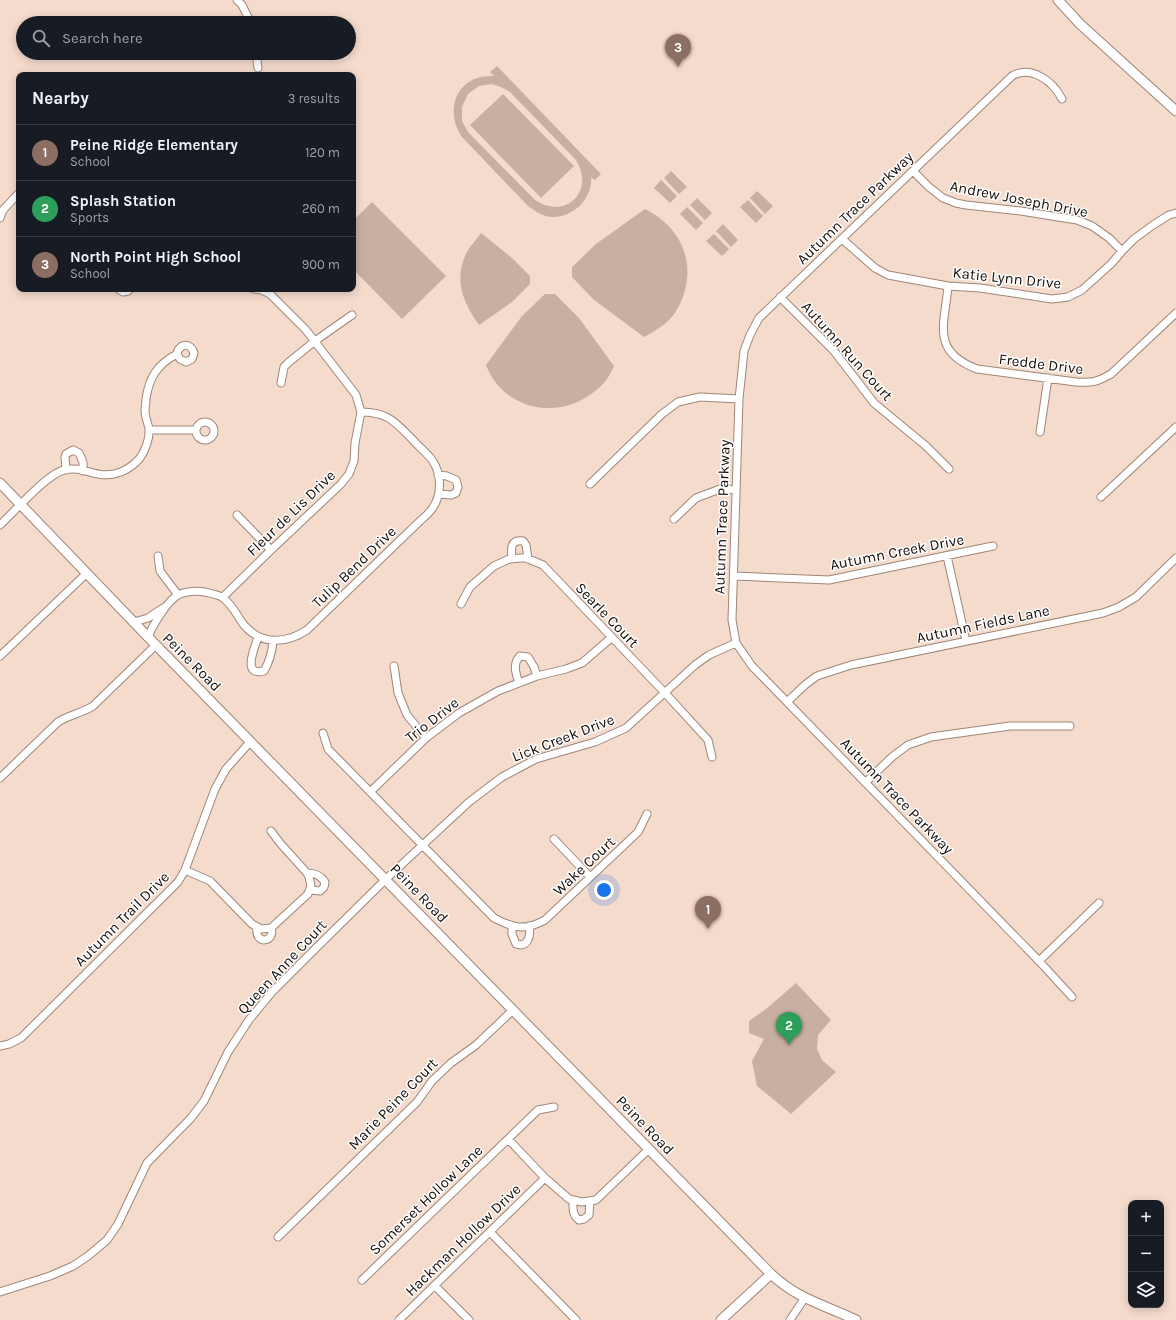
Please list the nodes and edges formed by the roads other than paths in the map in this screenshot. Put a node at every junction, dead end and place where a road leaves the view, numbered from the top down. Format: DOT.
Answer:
graph roads {
  1 [pos="237,0"];
  2 [pos="1058,0"];
  3 [pos="248,16"];
  4 [pos="257,60"];
  5 [pos="258,68"];
  6 [pos="1062,99"];
  7 [pos="1176,111"];
  8 [pos="913,171"];
  9 [pos="16,196"];
  10 [pos="1176,213"];
  11 [pos="0,218"];
  12 [pos="842,239"];
  13 [pos="1122,251"];
  14 [pos="948,286"];
  15 [pos="266,292"];
  16 [pos="780,298"];
  17 [pos="1176,313"];
  18 [pos="352,315"];
  19 [pos="314,341"];
  20 [pos="178,354"];
  21 [pos="1048,378"];
  22 [pos="281,383"];
  23 [pos="739,399"];
  24 [pos="361,412"];
  25 [pos="1176,427"];
  26 [pos="149,430"];
  27 [pos="196,430"];
  28 [pos="1040,432"];
  29 [pos="949,469"];
  30 [pos="66,470"];
  31 [pos="83,471"];
  32 [pos="438,475"];
  33 [pos="0,483"];
  34 [pos="590,484"];
  35 [pos="736,490"];
  36 [pos="439,494"];
  37 [pos="1101,497"];
  38 [pos="21,505"];
  39 [pos="237,514"];
  40 [pos="674,519"];
  41 [pos="0,525"];
  42 [pos="993,546"];
  43 [pos="271,550"];
  44 [pos="158,556"];
  45 [pos="947,556"];
  46 [pos="1176,558"];
  47 [pos="512,559"];
  48 [pos="528,559"];
  49 [pos="87,573"];
  50 [pos="734,576"];
  51 [pos="178,595"];
  52 [pos="223,597"];
  53 [pos="461,604"];
  54 [pos="167,606"];
  55 [pos="134,622"];
  56 [pos="148,637"];
  57 [pos="258,637"];
  58 [pos="611,638"];
  59 [pos="273,641"];
  60 [pos="966,641"];
  61 [pos="736,643"];
  62 [pos="156,645"];
  63 [pos="0,656"];
  64 [pos="394,666"];
  65 [pos="537,676"];
  66 [pos="519,683"];
  67 [pos="665,693"];
  68 [pos="788,701"];
  69 [pos="1070,726"];
  70 [pos="323,733"];
  71 [pos="426,738"];
  72 [pos="251,741"];
  73 [pos="712,757"];
  74 [pos="0,778"];
  75 [pos="866,782"];
  76 [pos="370,792"];
  77 [pos="647,814"];
  78 [pos="272,831"];
  79 [pos="554,839"];
  80 [pos="423,845"];
  81 [pos="185,870"];
  82 [pos="307,873"];
  83 [pos="590,877"];
  84 [pos="386,880"];
  85 [pos="310,890"];
  86 [pos="1098,903"];
  87 [pos="529,926"];
  88 [pos="257,927"];
  89 [pos="512,927"];
  90 [pos="271,928"];
  91 [pos="1039,960"];
  92 [pos="1072,997"];
  93 [pos="513,1010"];
  94 [pos="0,1046"];
  95 [pos="554,1107"];
  96 [pos="508,1140"];
  97 [pos="649,1149"];
  98 [pos="545,1178"];
  99 [pos="573,1200"];
  100 [pos="590,1201"];
  101 [pos="490,1232"];
  102 [pos="278,1237"];
  103 [pos="771,1274"];
  104 [pos="362,1280"];
  105 [pos="435,1286"];
  106 [pos="0,1292"];
  107 [pos="804,1298"];
  108 [pos="399,1320"];
  109 [pos="469,1320"];
  110 [pos="576,1320"];
  111 [pos="722,1320"];
  112 [pos="790,1320"];
  113 [pos="856,1320"];
  1 -- 3 [label="street"];
  2 -- 7 [label="street"];
  4 -- 5 [label="street"];
  6 -- 8 [label="street, Autumn Trace Parkway"];
  8 -- 12 [label="street, Autumn Trace Parkway"];
  8 -- 13 [label="street, Andrew Joseph Drive"];
  9 -- 11 [label="street"];
  10 -- 13 [label="street, Katie Lynn Drive"];
  12 -- 14 [label="street, Katie Lynn Drive"];
  12 -- 16 [label="street, Autumn Trace Parkway"];
  13 -- 14 [label="street, Katie Lynn Drive"];
  14 -- 21 [label="street, Fredde Drive"];
  15 -- 19 [label="street"];
  16 -- 23 [label="street, Autumn Trace Parkway"];
  16 -- 29 [label="street, Autumn Run Court"];
  17 -- 21 [label="street, Fredde Drive"];
  18 -- 19 [label="street"];
  19 -- 22 [label="street"];
  19 -- 24 [label="street"];
  20 -- 26 [label="street"];
  21 -- 28 [label="street"];
  23 -- 34 [label="street"];
  23 -- 35 [label="street, Autumn Trace Parkway"];
  24 -- 32 [label="street"];
  24 -- 43 [label="street, Fleur de Lis Drive"];
  25 -- 37 [label="street"];
  26 -- 27 [label="street"];
  26 -- 31 [label="street"];
  30 -- 31 [label="street"];
  30 -- 31 [label="street"];
  30 -- 38 [label="street"];
  32 -- 36 [label="street"];
  32 -- 36 [label="street"];
  33 -- 38 [label="street, Peine Road"];
  35 -- 40 [label="street"];
  35 -- 50 [label="street, Autumn Trace Parkway"];
  36 -- 59 [label="street, Tulip Bend Drive"];
  38 -- 41 [label="street"];
  38 -- 49 [label="street, Peine Road"];
  39 -- 43 [label="street"];
  42 -- 45 [label="street, Autumn Creek Drive"];
  43 -- 52 [label="street, Fleur de Lis Drive"];
  44 -- 51 [label="street"];
  45 -- 50 [label="street, Autumn Creek Drive"];
  45 -- 60 [label="street"];
  46 -- 60 [label="street, Autumn Fields Lane"];
  47 -- 48 [label="street, Searle Court"];
  47 -- 48 [label="street"];
  47 -- 53 [label="street, Searle Court"];
  48 -- 58 [label="street, Searle Court"];
  49 -- 55 [label="street, Peine Road"];
  49 -- 63 [label="street"];
  50 -- 61 [label="street, Autumn Trace Parkway"];
  51 -- 52 [label="street"];
  51 -- 54 [label="street"];
  52 -- 57 [label="street, Tulip Bend Drive"];
  54 -- 55 [label="street"];
  54 -- 56 [label="street"];
  55 -- 56 [label="street, Peine Road"];
  56 -- 62 [label="street, Peine Road"];
  57 -- 59 [label="street, Tulip Bend Drive"];
  57 -- 59 [label="street"];
  58 -- 65 [label="street, Trio Drive"];
  58 -- 67 [label="street, Searle Court"];
  60 -- 68 [label="street, Autumn Fields Lane"];
  61 -- 67 [label="street, Lick Creek Drive"];
  61 -- 68 [label="street, Autumn Trace Parkway"];
  62 -- 72 [label="street, Peine Road"];
  62 -- 74 [label="street"];
  64 -- 71 [label="street"];
  65 -- 66 [label="street, Trio Drive"];
  65 -- 66 [label="street"];
  66 -- 71 [label="street, Trio Drive"];
  67 -- 73 [label="street, Searle Court"];
  67 -- 80 [label="street, Lick Creek Drive"];
  68 -- 75 [label="street, Autumn Trace Parkway"];
  69 -- 75 [label="street"];
  70 -- 76 [label="street, Wake Court"];
  71 -- 76 [label="street, Trio Drive"];
  72 -- 81 [label="street, Autumn Trail Drive"];
  72 -- 84 [label="street, Peine Road"];
  75 -- 91 [label="street, Autumn Trace Parkway"];
  76 -- 80 [label="street, Wake Court"];
  77 -- 83 [label="street, Wake Court"];
  78 -- 82 [label="street"];
  79 -- 83 [label="street"];
  80 -- 84 [label="street, Lick Creek Drive"];
  80 -- 89 [label="street, Wake Court"];
  81 -- 88 [label="street"];
  81 -- 94 [label="street, Autumn Trail Drive"];
  82 -- 85 [label="street"];
  82 -- 85 [label="street"];
  83 -- 87 [label="street, Wake Court"];
  84 -- 93 [label="street, Peine Road"];
  84 -- 106 [label="street, Queen Anne Court"];
  85 -- 90 [label="street"];
  86 -- 91 [label="street"];
  87 -- 89 [label="street, Wake Court"];
  87 -- 89 [label="street"];
  88 -- 90 [label="street"];
  88 -- 90 [label="street"];
  91 -- 92 [label="street, Autumn Trace Parkway"];
  93 -- 97 [label="street, Peine Road"];
  93 -- 102 [label="street, Marie Peine Court"];
  95 -- 96 [label="street, Somerset Hollow Lane"];
  96 -- 98 [label="street"];
  96 -- 104 [label="street, Somerset Hollow Lane"];
  97 -- 100 [label="street"];
  97 -- 103 [label="street, Peine Road"];
  98 -- 99 [label="street"];
  98 -- 101 [label="street, Hackman Hollow Drive"];
  99 -- 100 [label="street"];
  99 -- 100 [label="street"];
  101 -- 105 [label="street, Hackman Hollow Drive"];
  101 -- 110 [label="street"];
  103 -- 107 [label="street, Peine Road"];
  103 -- 111 [label="street"];
  105 -- 108 [label="street, Hackman Hollow Drive"];
  105 -- 109 [label="street"];
  107 -- 112 [label="street"];
  107 -- 113 [label="street, Peine Road"];
}
